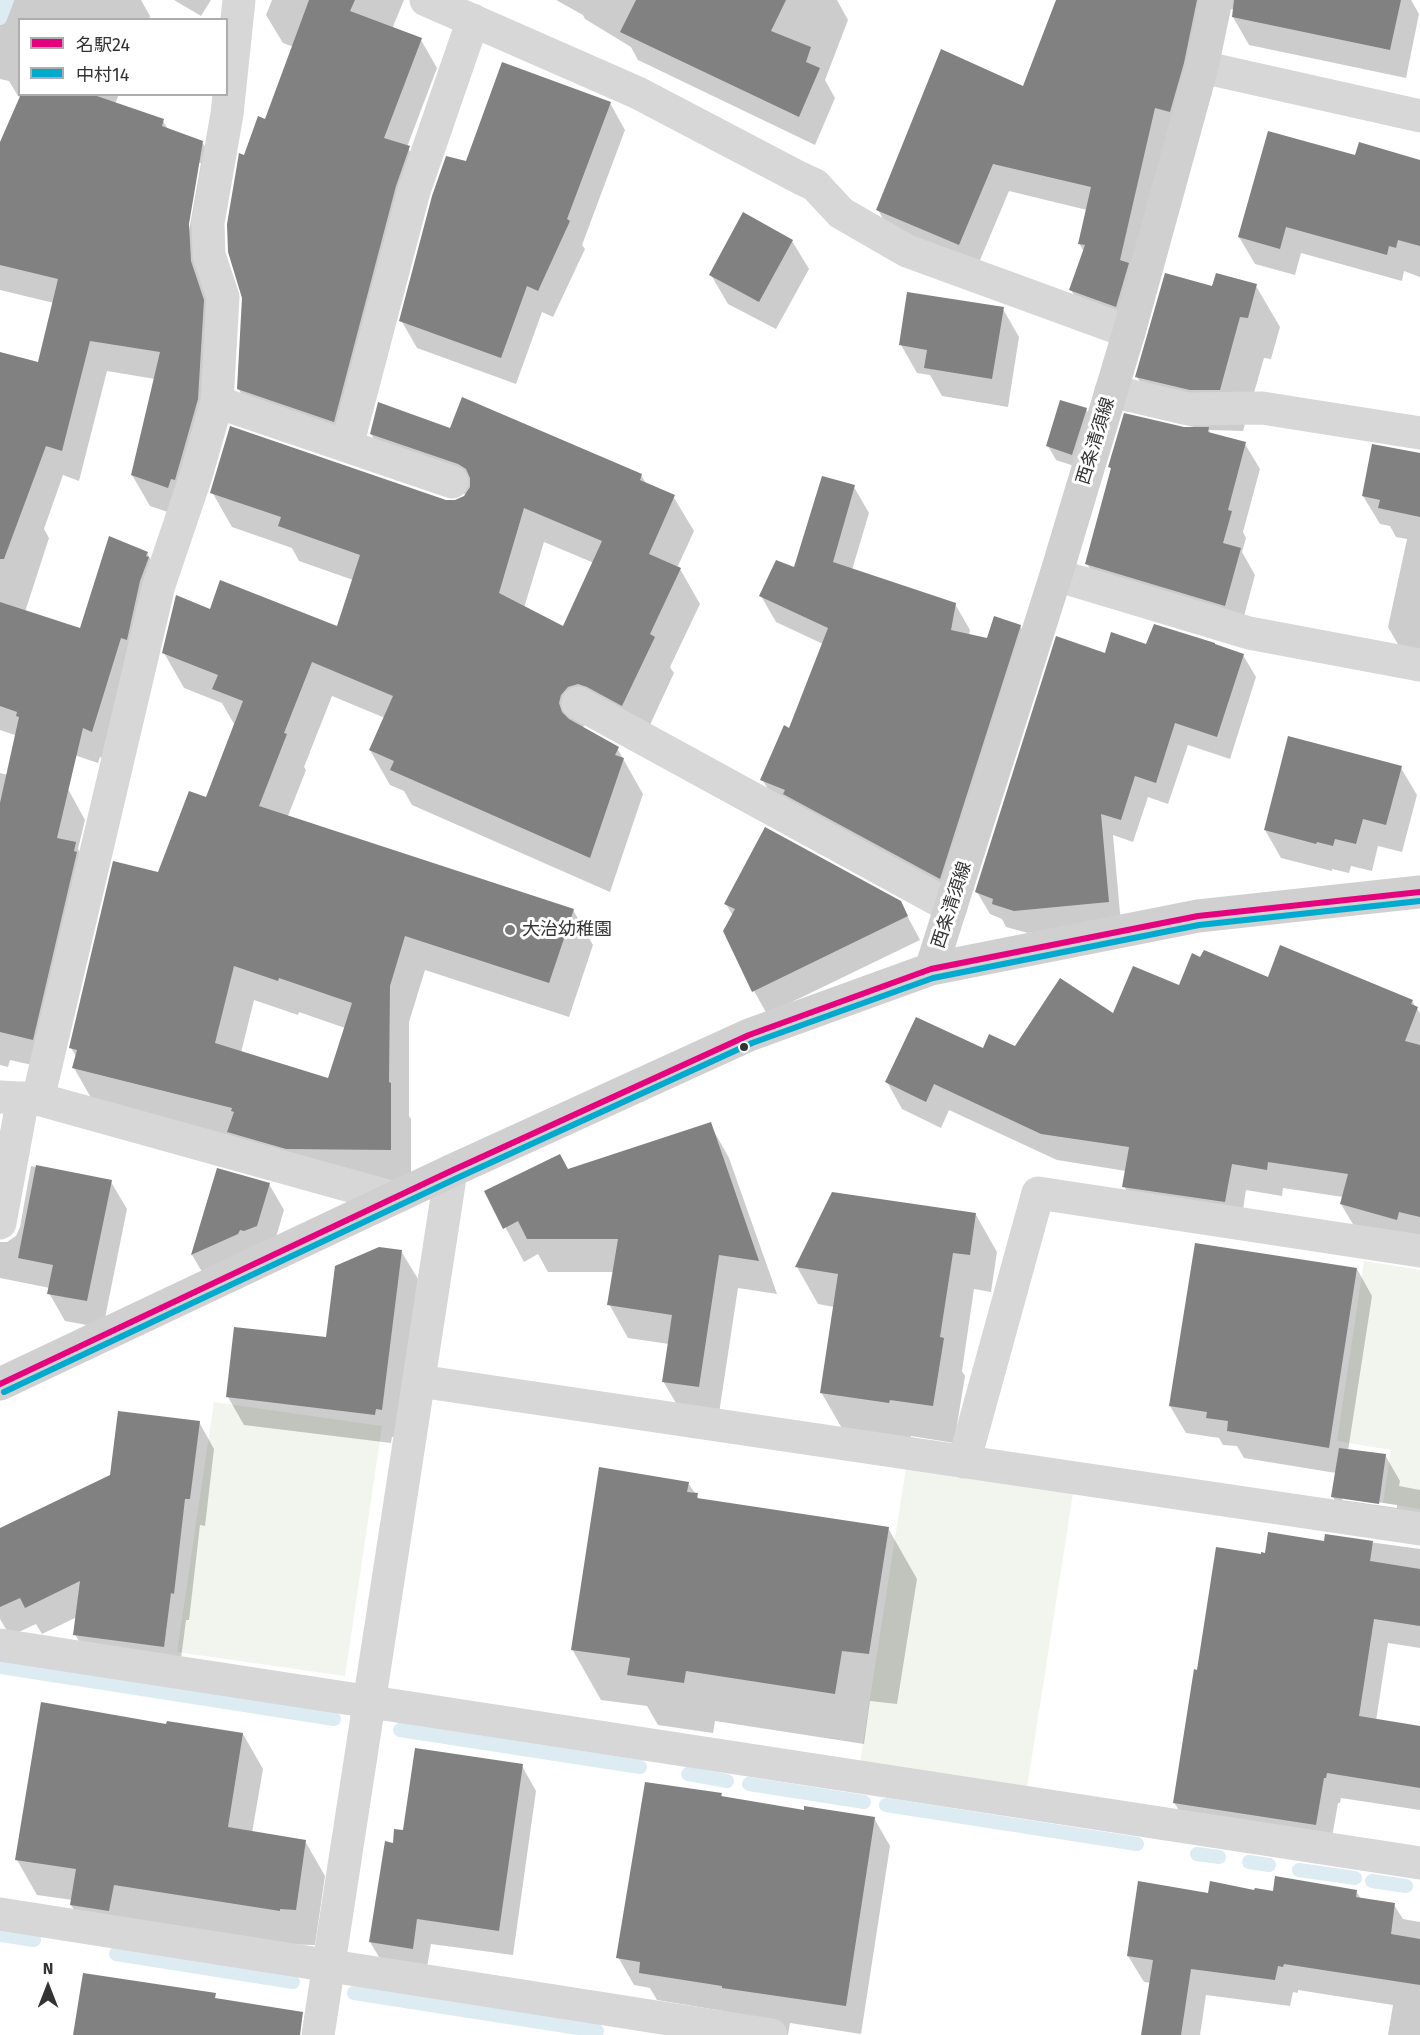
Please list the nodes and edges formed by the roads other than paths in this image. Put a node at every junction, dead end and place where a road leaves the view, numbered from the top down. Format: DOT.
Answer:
graph roads {
  1 [pos="239,0"];
  2 [pos="426,0"];
  3 [pos="1216,0"];
  4 [pos="472,20"];
  5 [pos="1202,67"];
  6 [pos="1420,116"];
  7 [pos="1129,332"];
  8 [pos="1111,391"];
  9 [pos="217,402"];
  10 [pos="1420,434"];
  11 [pos="347,446"];
  12 [pos="452,482"];
  13 [pos="1056,575"];
  14 [pos="1420,665"];
  15 [pos="578,703"];
  16 [pos="1420,892"];
  17 [pos="951,907"];
  18 [pos="931,969"];
  19 [pos="20,1098"];
  20 [pos="451,1171"];
  21 [pos="394,1198"];
  22 [pos="0,1223"];
  23 [pos="1420,1251"];
  24 [pos="419,1381"];
  25 [pos="0,1384"];
  26 [pos="964,1462"];
  27 [pos="1420,1529"];
  28 [pos="0,1645"];
  29 [pos="369,1702"];
  30 [pos="1420,1863"];
  31 [pos="0,1914"];
  32 [pos="329,1966"];
  33 [pos="318,2035"];
  34 [pos="771,2035"];
  1 -- 9 [label="street"];
  2 -- 4 [label="street"];
  3 -- 5 [label="main road, 西条清須線"];
  4 -- 7 [label="street"];
  4 -- 11 [label="street"];
  5 -- 6 [label="street"];
  5 -- 7 [label="main road, 西条清須線"];
  7 -- 8 [label="main road, 西条清須線"];
  8 -- 10 [label="street"];
  8 -- 13 [label="main road, 西条清須線"];
  9 -- 11 [label="street"];
  9 -- 19 [label="street"];
  11 -- 12 [label="street"];
  13 -- 14 [label="street"];
  13 -- 17 [label="main road, 西条清須線"];
  15 -- 17 [label="street"];
  16 -- 18 [label="main road"];
  17 -- 18 [label="main road, 西条清須線"];
  18 -- 20 [label="main road, 西条清須線"];
  19 -- 21 [label="street"];
  19 -- 22 [label="street"];
  20 -- 21 [label="main road, 西条清須線"];
  20 -- 24 [label="street"];
  21 -- 25 [label="main road, 西条清須線"];
  23 -- 26 [label="street"];
  24 -- 26 [label="street"];
  24 -- 29 [label="street"];
  26 -- 27 [label="street"];
  28 -- 29 [label="street"];
  29 -- 30 [label="street"];
  29 -- 32 [label="street"];
  31 -- 32 [label="street"];
  32 -- 33 [label="street"];
  32 -- 34 [label="street"];
}
